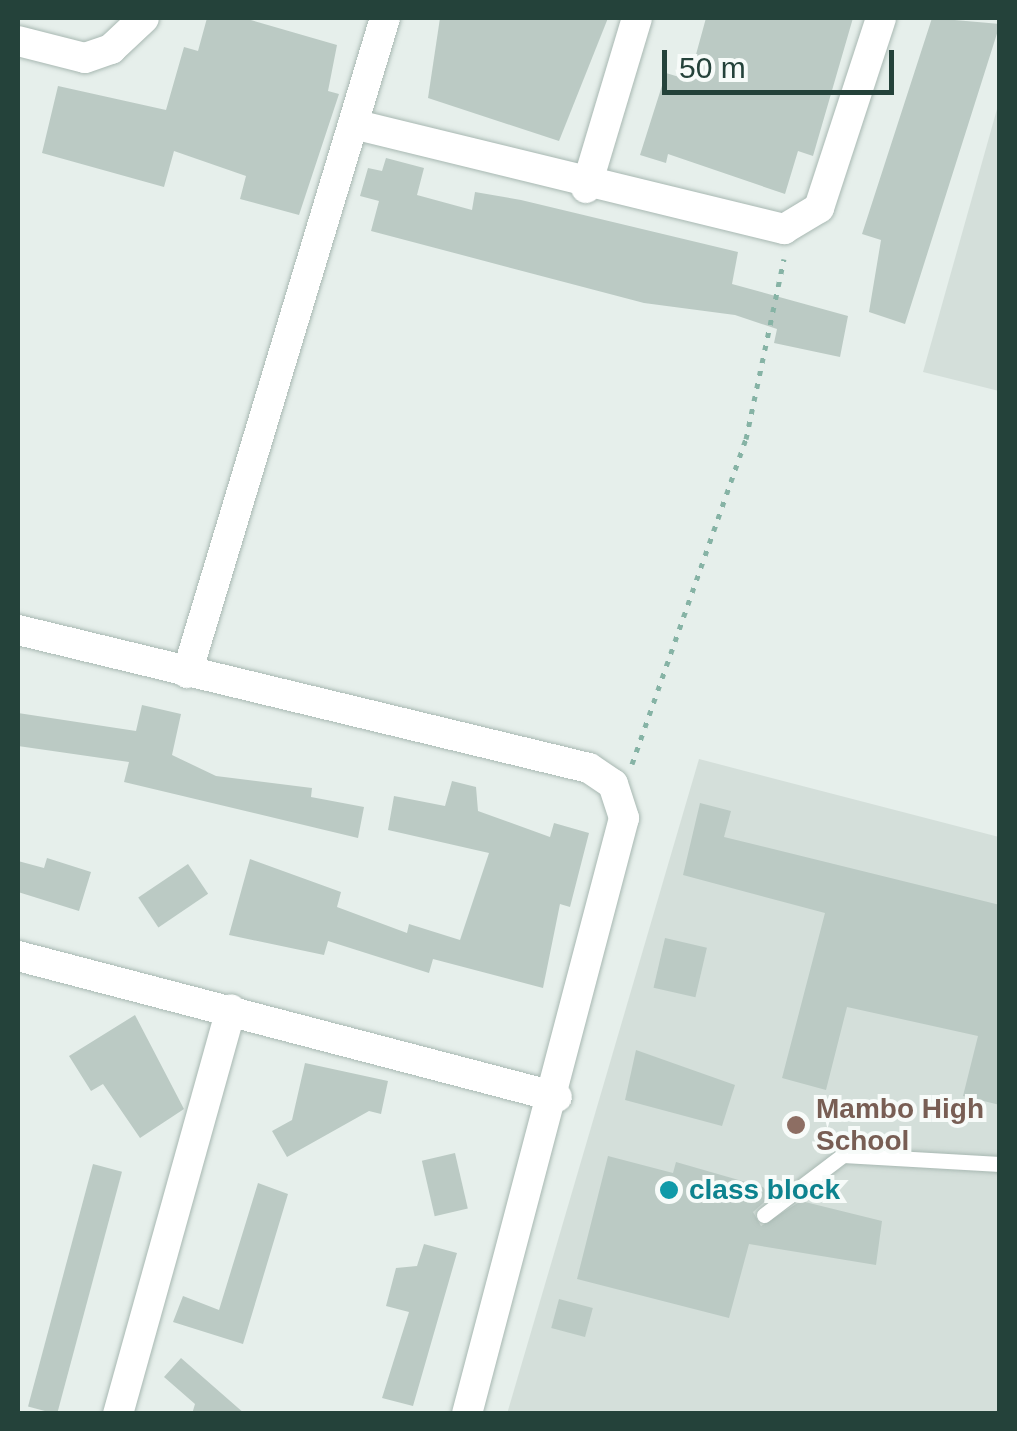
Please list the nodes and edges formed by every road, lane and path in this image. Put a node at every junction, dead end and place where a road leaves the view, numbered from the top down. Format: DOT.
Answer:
graph roads {
  1 [pos="144,18"];
  2 [pos="637,18"];
  3 [pos="881,18"];
  4 [pos="379,19"];
  5 [pos="18,41"];
  6 [pos="353,124"];
  7 [pos="586,188"];
  8 [pos="784,229"];
  9 [pos="18,630"];
  10 [pos="187,672"];
  11 [pos="622,800"];
  12 [pos="18,956"];
  13 [pos="231,1010"];
  14 [pos="557,1097"];
  15 [pos="1000,1164"];
  16 [pos="764,1215"];
  17 [pos="118,1414"];
  18 [pos="467,1414"];
  1 -- 5 [label="street"];
  2 -- 7 [label="street"];
  3 -- 8 [label="street"];
  4 -- 6 [label="street"];
  6 -- 7 [label="street"];
  6 -- 10 [label="street"];
  7 -- 8 [label="street"];
  8 -- 11 [label="path"];
  9 -- 10 [label="street"];
  10 -- 11 [label="street"];
  11 -- 14 [label="street"];
  12 -- 13 [label="street"];
  13 -- 14 [label="street"];
  13 -- 17 [label="street"];
  14 -- 18 [label="street"];
  15 -- 16 [label="lane"];
}
